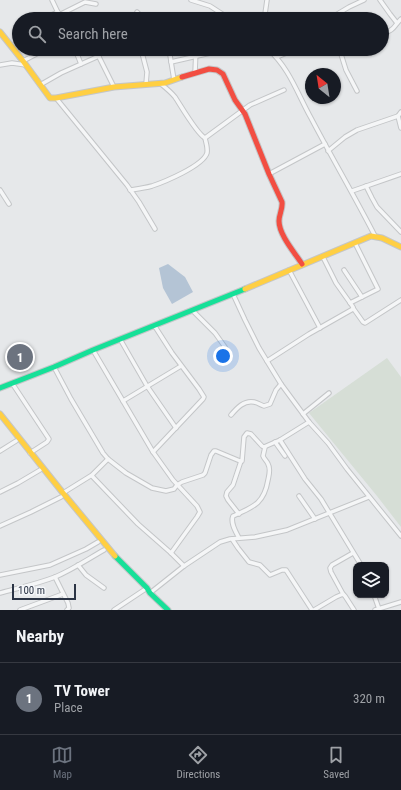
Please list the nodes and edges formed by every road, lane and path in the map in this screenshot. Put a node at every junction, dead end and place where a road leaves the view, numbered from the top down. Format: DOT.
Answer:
graph roads {
  1 [pos="52,0"];
  2 [pos="191,0"];
  3 [pos="267,0"];
  4 [pos="364,0"];
  5 [pos="380,0"];
  6 [pos="203,1"];
  7 [pos="96,4"];
  8 [pos="58,12"];
  9 [pos="60,12"];
  10 [pos="219,12"];
  11 [pos="265,12"];
  12 [pos="341,12"];
  13 [pos="389,12"];
  14 [pos="389,13"];
  15 [pos="401,18"];
  16 [pos="397,23"];
  17 [pos="389,31"];
  18 [pos="0,32"];
  19 [pos="12,48"];
  20 [pos="19,56"];
  21 [pos="35,56"];
  22 [pos="77,56"];
  23 [pos="99,56"];
  24 [pos="143,56"];
  25 [pos="170,56"];
  26 [pos="196,56"];
  27 [pos="278,56"];
  28 [pos="342,56"];
  29 [pos="171,62"];
  30 [pos="24,63"];
  31 [pos="81,64"];
  32 [pos="0,65"];
  33 [pos="195,73"];
  34 [pos="174,80"];
  35 [pos="146,84"];
  36 [pos="161,84"];
  37 [pos="40,85"];
  38 [pos="114,87"];
  39 [pos="284,90"];
  40 [pos="357,91"];
  41 [pos="56,98"];
  42 [pos="243,110"];
  43 [pos="401,112"];
  44 [pos="398,116"];
  45 [pos="401,128"];
  46 [pos="205,138"];
  47 [pos="325,144"];
  48 [pos="328,151"];
  49 [pos="269,174"];
  50 [pos="401,174"];
  51 [pos="366,186"];
  52 [pos="0,190"];
  53 [pos="130,190"];
  54 [pos="352,191"];
  55 [pos="9,204"];
  56 [pos="155,229"];
  57 [pos="401,232"];
  58 [pos="375,236"];
  59 [pos="355,243"];
  60 [pos="400,246"];
  61 [pos="323,257"];
  62 [pos="302,264"];
  63 [pos="289,270"];
  64 [pos="344,270"];
  65 [pos="233,294"];
  66 [pos="362,297"];
  67 [pos="401,300"];
  68 [pos="350,303"];
  69 [pos="353,308"];
  70 [pos="192,310"];
  71 [pos="154,325"];
  72 [pos="320,328"];
  73 [pos="120,339"];
  74 [pos="225,347"];
  75 [pos="92,350"];
  76 [pos="267,361"];
  77 [pos="181,366"];
  78 [pos="54,367"];
  79 [pos="12,383"];
  80 [pos="281,384"];
  81 [pos="147,386"];
  82 [pos="0,388"];
  83 [pos="329,393"];
  84 [pos="123,401"];
  85 [pos="0,414"];
  86 [pos="303,414"];
  87 [pos="231,415"];
  88 [pos="0,420"];
  89 [pos="309,422"];
  90 [pos="176,428"];
  91 [pos="280,440"];
  92 [pos="16,441"];
  93 [pos="275,442"];
  94 [pos="265,447"];
  95 [pos="0,451"];
  96 [pos="153,452"];
  97 [pos="30,453"];
  98 [pos="285,456"];
  99 [pos="108,459"];
  100 [pos="241,461"];
  101 [pos="40,470"];
  102 [pos="92,475"];
  103 [pos="177,485"];
  104 [pos="0,492"];
  105 [pos="62,495"];
  106 [pos="299,496"];
  107 [pos="369,497"];
  108 [pos="239,514"];
  109 [pos="330,514"];
  110 [pos="315,519"];
  111 [pos="0,526"];
  112 [pos="401,536"];
  113 [pos="239,538"];
  114 [pos="232,539"];
  115 [pos="98,542"];
  116 [pos="104,550"];
  117 [pos="171,553"];
  118 [pos="353,553"];
  119 [pos="358,562"];
  120 [pos="78,565"];
  121 [pos="184,566"];
  122 [pos="0,575"];
  123 [pos="55,577"];
  124 [pos="104,588"];
  125 [pos="144,590"];
  126 [pos="0,593"];
  127 [pos="150,593"];
  128 [pos="63,594"];
  129 [pos="343,594"];
  130 [pos="375,598"];
  131 [pos="401,602"];
  132 [pos="377,609"];
  133 [pos="20,610"];
  134 [pos="67,610"];
  135 [pos="114,610"];
  136 [pos="168,610"];
  137 [pos="313,610"];
  138 [pos="354,610"];
  1 -- 8 [label="street"];
  2 -- 6 [label="street"];
  3 -- 11 [label="street"];
  4 -- 12 [label="street"];
  5 -- 13 [label="street"];
  6 -- 10 [label="street"];
  7 -- 9 [label="street"];
  14 -- 16 [label="street"];
  15 -- 16 [label="street"];
  16 -- 17 [label="street"];
  18 -- 19 [label="street"];
  20 -- 30 [label="street"];
  21 -- 30 [label="street"];
  22 -- 31 [label="street"];
  23 -- 31 [label="street"];
  23 -- 38 [label="street"];
  24 -- 35 [label="street"];
  25 -- 29 [label="street"];
  26 -- 29 [label="street"];
  26 -- 33 [label="street"];
  27 -- 47 [label="street"];
  28 -- 40 [label="street"];
  29 -- 34 [label="street"];
  30 -- 32 [label="street"];
  30 -- 37 [label="street"];
  31 -- 37 [label="street"];
  33 -- 34 [label="street"];
  33 -- 42 [label="street"];
  34 -- 36 [label="street"];
  35 -- 36 [label="street"];
  35 -- 38 [label="street"];
  36 -- 46 [label="street"];
  37 -- 41 [label="street"];
  38 -- 41 [label="street"];
  39 -- 42 [label="street"];
  41 -- 53 [label="street"];
  42 -- 46 [label="street"];
  42 -- 49 [label="street"];
  43 -- 44 [label="street"];
  44 -- 45 [label="street"];
  44 -- 48 [label="street"];
  46 -- 53 [label="street"];
  47 -- 48 [label="street"];
  47 -- 49 [label="street"];
  48 -- 54 [label="street"];
  49 -- 62 [label="street"];
  50 -- 51 [label="street"];
  51 -- 54 [label="street"];
  51 -- 57 [label="street"];
  52 -- 55 [label="street"];
  53 -- 56 [label="street"];
  54 -- 58 [label="street"];
  58 -- 59 [label="street"];
  58 -- 60 [label="street"];
  59 -- 61 [label="street"];
  59 -- 66 [label="street"];
  61 -- 62 [label="street"];
  61 -- 68 [label="street"];
  62 -- 63 [label="street"];
  63 -- 65 [label="street"];
  63 -- 72 [label="street"];
  64 -- 66 [label="street"];
  65 -- 70 [label="street"];
  65 -- 76 [label="street"];
  66 -- 68 [label="street"];
  67 -- 69 [label="street"];
  68 -- 69 [label="street"];
  69 -- 72 [label="street"];
  70 -- 71 [label="street"];
  70 -- 74 [label="street"];
  71 -- 73 [label="street"];
  71 -- 77 [label="street"];
  72 -- 76 [label="street"];
  73 -- 75 [label="street"];
  73 -- 81 [label="street"];
  75 -- 78 [label="street"];
  75 -- 84 [label="street"];
  76 -- 80 [label="street"];
  77 -- 81 [label="street"];
  77 -- 90 [label="street"];
  78 -- 79 [label="street"];
  78 -- 99 [label="street"];
  79 -- 82 [label="street"];
  79 -- 97 [label="street"];
  80 -- 86 [label="street"];
  80 -- 87 [label="street"];
  81 -- 84 [label="street"];
  81 -- 90 [label="street"];
  83 -- 86 [label="street"];
  84 -- 96 [label="street"];
  85 -- 97 [label="street"];
  86 -- 89 [label="street"];
  88 -- 92 [label="street"];
  89 -- 91 [label="street"];
  89 -- 107 [label="street"];
  90 -- 96 [label="street"];
  91 -- 93 [label="street"];
  91 -- 109 [label="street"];
  92 -- 95 [label="street"];
  92 -- 101 [label="street"];
  93 -- 94 [label="street"];
  93 -- 98 [label="street"];
  94 -- 100 [label="street"];
  94 -- 108 [label="street"];
  96 -- 103 [label="street"];
  97 -- 105 [label="street"];
  99 -- 102 [label="street"];
  99 -- 103 [label="street"];
  100 -- 103 [label="street"];
  100 -- 108 [label="street"];
  101 -- 104 [label="street"];
  101 -- 105 [label="street"];
  102 -- 105 [label="street"];
  102 -- 117 [label="street"];
  103 -- 117 [label="street"];
  105 -- 111 [label="street"];
  105 -- 115 [label="street"];
  105 -- 127 [label="street"];
  106 -- 110 [label="street"];
  107 -- 109 [label="street"];
  107 -- 112 [label="street"];
  108 -- 113 [label="street"];
  109 -- 110 [label="street"];
  109 -- 118 [label="street"];
  110 -- 113 [label="street"];
  113 -- 114 [label="street"];
  114 -- 121 [label="street"];
  114 -- 137 [label="street"];
  115 -- 116 [label="street"];
  115 -- 122 [label="street"];
  116 -- 120 [label="street"];
  116 -- 125 [label="street"];
  117 -- 121 [label="street"];
  118 -- 119 [label="street"];
  118 -- 129 [label="street"];
  120 -- 123 [label="street"];
  120 -- 124 [label="street"];
  121 -- 127 [label="street"];
  123 -- 126 [label="street"];
  123 -- 128 [label="street"];
  125 -- 127 [label="street"];
  125 -- 135 [label="street"];
  127 -- 136 [label="street"];
  128 -- 133 [label="street"];
  128 -- 134 [label="street"];
  129 -- 137 [label="street"];
  129 -- 138 [label="street"];
  130 -- 132 [label="street"];
  131 -- 132 [label="street"];
}
